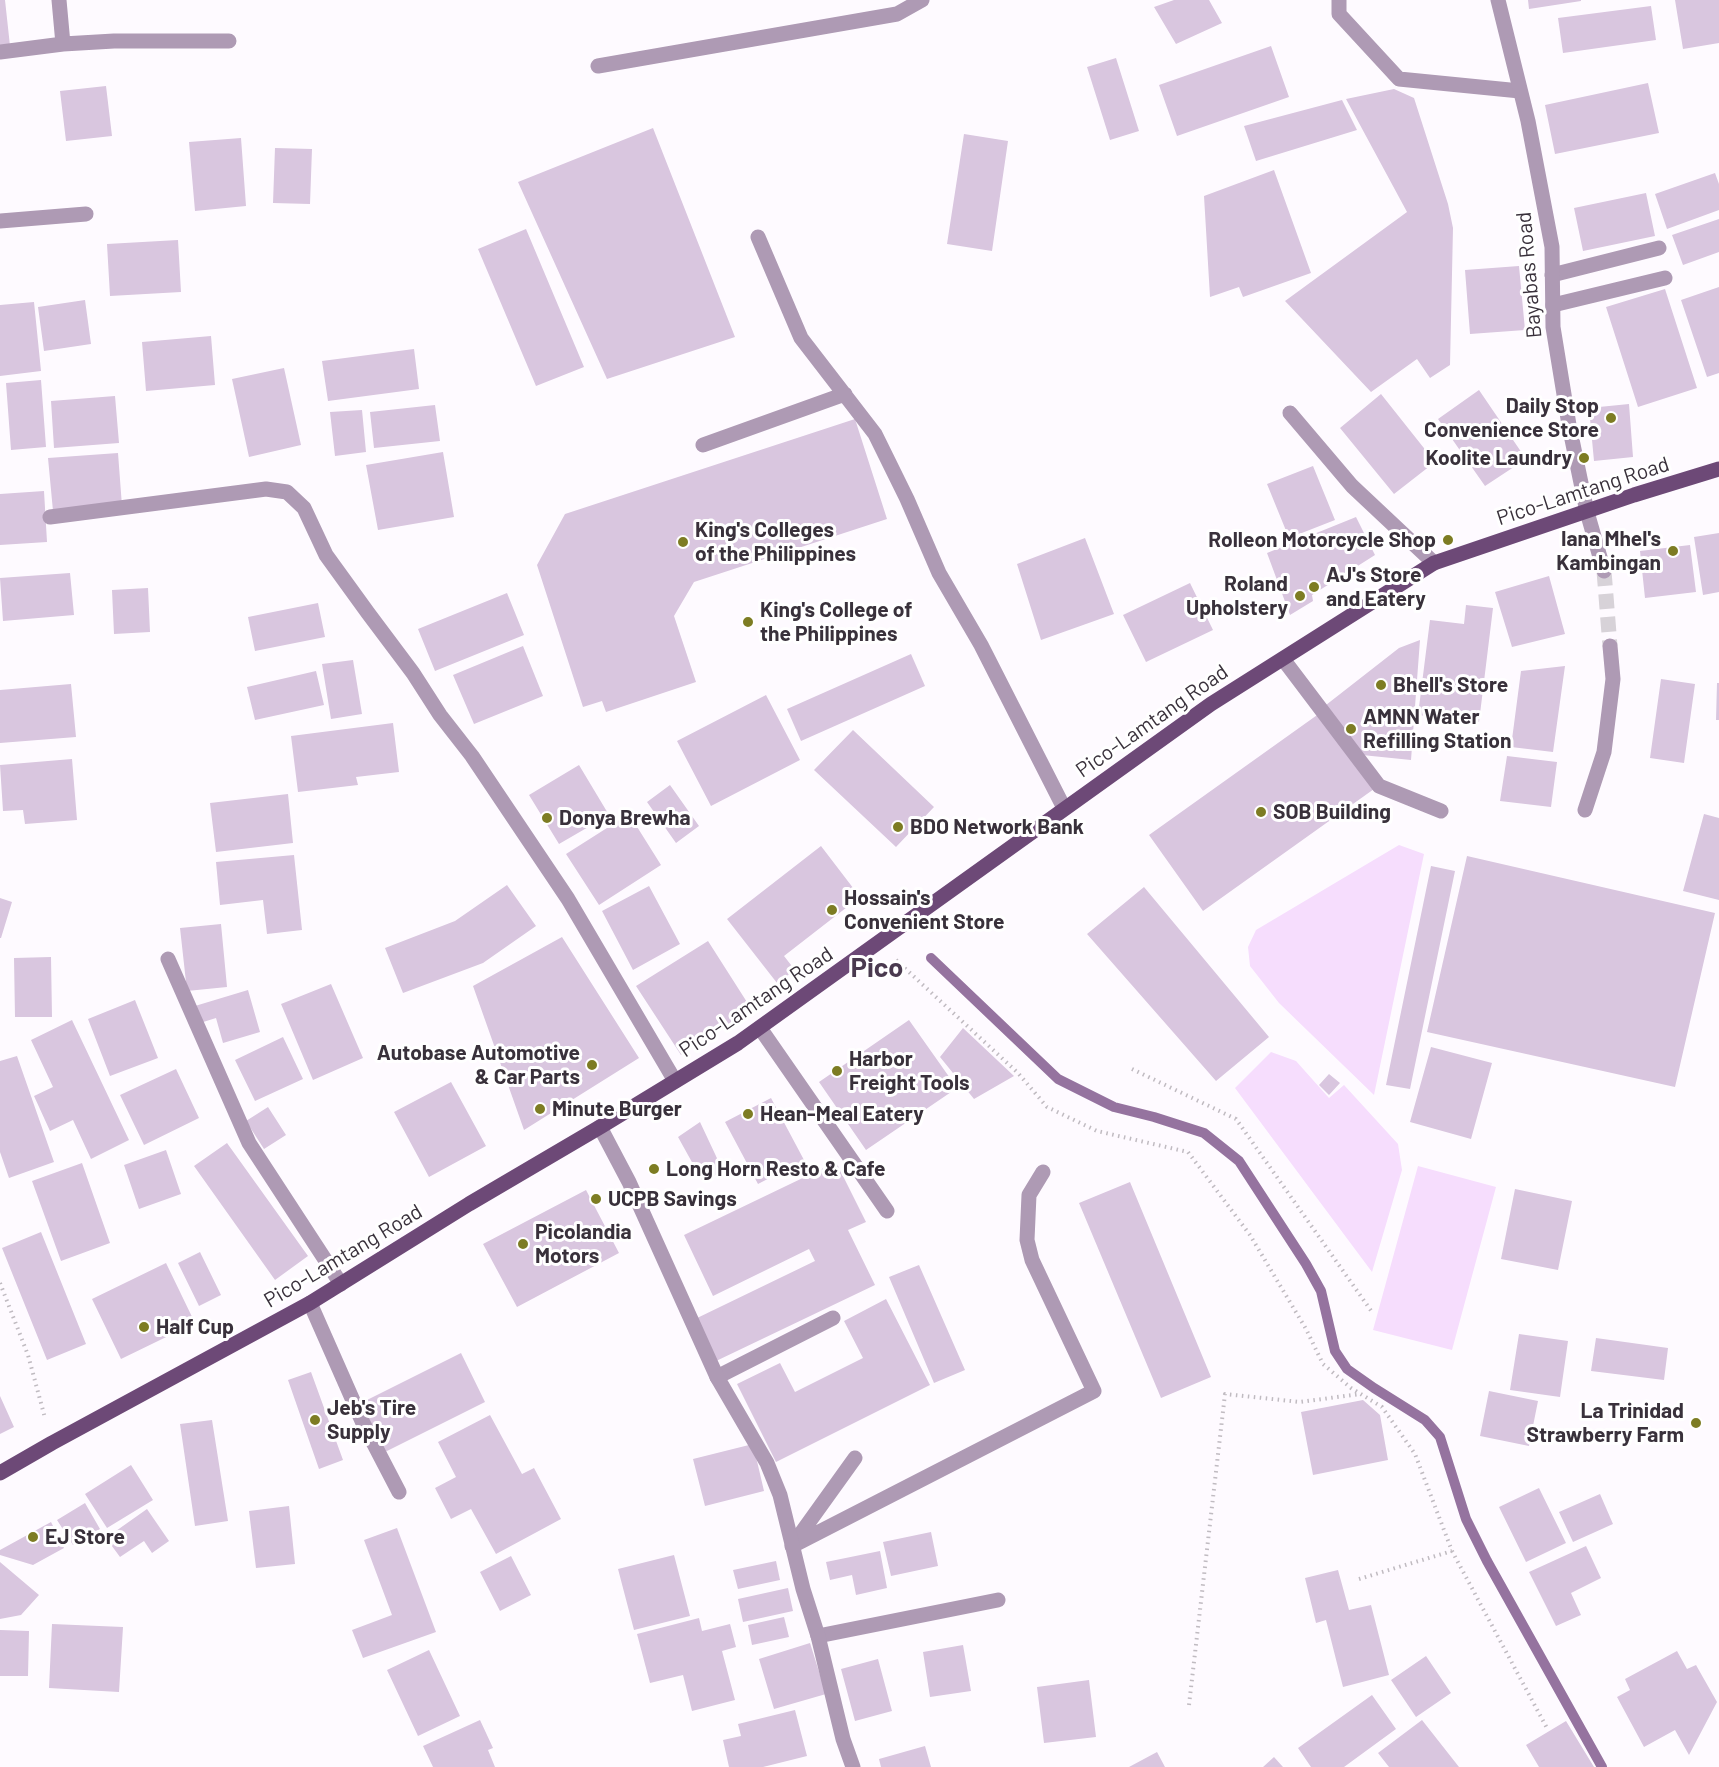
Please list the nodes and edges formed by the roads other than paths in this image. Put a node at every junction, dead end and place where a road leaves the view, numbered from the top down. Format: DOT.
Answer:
graph roads {
  1 [pos="59,0"];
  2 [pos="922,0"];
  3 [pos="1339,0"];
  4 [pos="1498,0"];
  5 [pos="229,41"];
  6 [pos="63,44"];
  7 [pos="0,52"];
  8 [pos="598,66"];
  9 [pos="1520,91"];
  10 [pos="86,214"];
  11 [pos="0,222"];
  12 [pos="758,237"];
  13 [pos="1659,248"];
  14 [pos="1552,275"];
  15 [pos="1665,278"];
  16 [pos="1553,305"];
  17 [pos="844,394"];
  18 [pos="1290,412"];
  19 [pos="703,445"];
  20 [pos="1719,469"];
  21 [pos="1587,512"];
  22 [pos="50,517"];
  23 [pos="1434,563"];
  24 [pos="1604,572"];
  25 [pos="1610,646"];
  26 [pos="1283,659"];
  27 [pos="1064,808"];
  28 [pos="1585,810"];
  29 [pos="1441,811"];
  30 [pos="168,959"];
  31 [pos="760,1028"];
  32 [pos="675,1081"];
  33 [pos="600,1127"];
  34 [pos="1043,1172"];
  35 [pos="887,1211"];
  36 [pos="341,1284"];
  37 [pos="310,1303"];
  38 [pos="833,1318"];
  39 [pos="717,1377"];
  40 [pos="855,1458"];
  41 [pos="0,1473"];
  42 [pos="399,1492"];
  43 [pos="792,1546"];
  44 [pos="998,1600"];
  45 [pos="818,1636"];
  46 [pos="853,1767"];
  1 -- 6 [label="street"];
  2 -- 8 [label="street"];
  3 -- 9 [label="street"];
  4 -- 9 [label="street, Bayabas Road"];
  5 -- 6 [label="street"];
  6 -- 7 [label="street"];
  9 -- 14 [label="street, Bayabas Road"];
  10 -- 11 [label="street"];
  12 -- 17 [label="street"];
  13 -- 14 [label="street"];
  14 -- 16 [label="street, Bayabas Road"];
  15 -- 16 [label="street"];
  16 -- 21 [label="street, Bayabas Road"];
  17 -- 19 [label="street"];
  17 -- 27 [label="street"];
  18 -- 23 [label="street"];
  20 -- 21 [label="main road, Pico-Lamtang Road"];
  21 -- 23 [label="main road, Pico-Lamtang Road"];
  21 -- 24 [label="street, Bayabas Road"];
  22 -- 32 [label="street"];
  23 -- 26 [label="main road, Pico-Lamtang Road"];
  25 -- 28 [label="street"];
  26 -- 27 [label="main road, Pico-Lamtang Road"];
  26 -- 29 [label="street"];
  27 -- 31 [label="main road, Pico-Lamtang Road"];
  30 -- 36 [label="street"];
  31 -- 32 [label="main road, Pico-Lamtang Road"];
  31 -- 35 [label="street"];
  32 -- 33 [label="main road, Pico-Lamtang Road"];
  33 -- 36 [label="main road, Pico-Lamtang Road"];
  33 -- 39 [label="street"];
  34 -- 43 [label="street"];
  36 -- 37 [label="main road, Pico-Lamtang Road"];
  37 -- 41 [label="main road, Pico-Lamtang Road"];
  37 -- 42 [label="street"];
  38 -- 39 [label="street"];
  39 -- 43 [label="street"];
  40 -- 43 [label="street"];
  43 -- 45 [label="street"];
  44 -- 45 [label="street"];
  45 -- 46 [label="street"];
}
